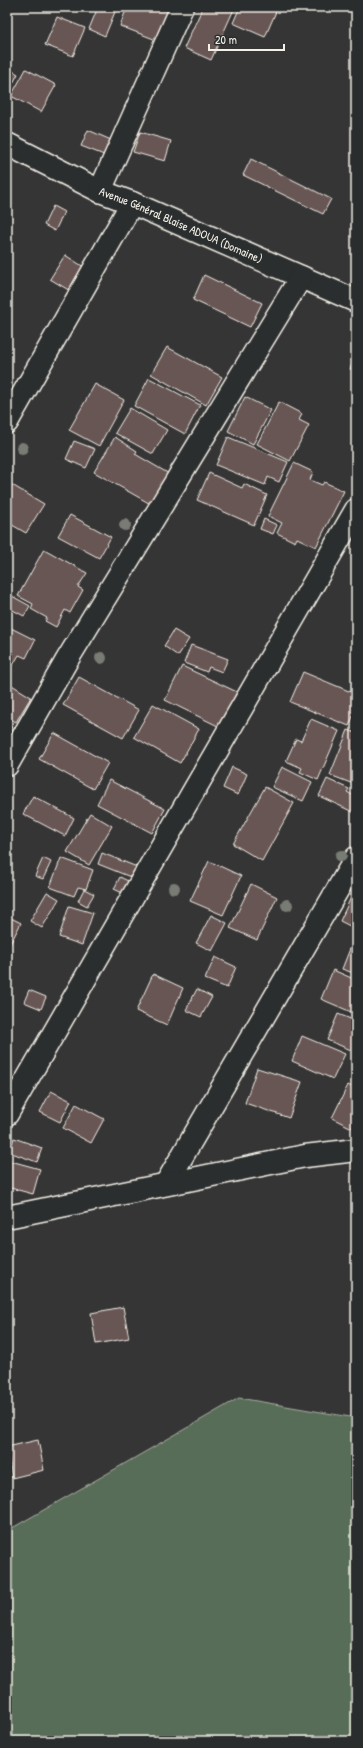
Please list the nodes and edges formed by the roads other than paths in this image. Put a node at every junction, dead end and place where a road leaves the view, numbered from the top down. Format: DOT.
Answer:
graph roads {
  1 [pos="182,7"];
  2 [pos="7,144"];
  3 [pos="100,191"];
  4 [pos="132,203"];
  5 [pos="301,277"];
  6 [pos="356,301"];
  7 [pos="7,422"];
  8 [pos="356,510"];
  9 [pos="7,765"];
  10 [pos="356,858"];
  11 [pos="7,1114"];
  12 [pos="356,1150"];
  13 [pos="166,1184"];
  14 [pos="7,1217"];
  1 -- 3 [label="street"];
  2 -- 3 [label="street, Avenue Général Blaise ADOUA (Domaine)"];
  3 -- 4 [label="street, Avenue Général Blaise ADOUA (Domaine)"];
  4 -- 5 [label="street, Avenue Général Blaise ADOUA (Domaine)"];
  4 -- 7 [label="street"];
  5 -- 6 [label="street, Avenue Général Blaise ADOUA (Domaine)"];
  5 -- 9 [label="street"];
  8 -- 11 [label="street"];
  10 -- 13 [label="street"];
  12 -- 13 [label="street"];
  13 -- 14 [label="street"];
}
